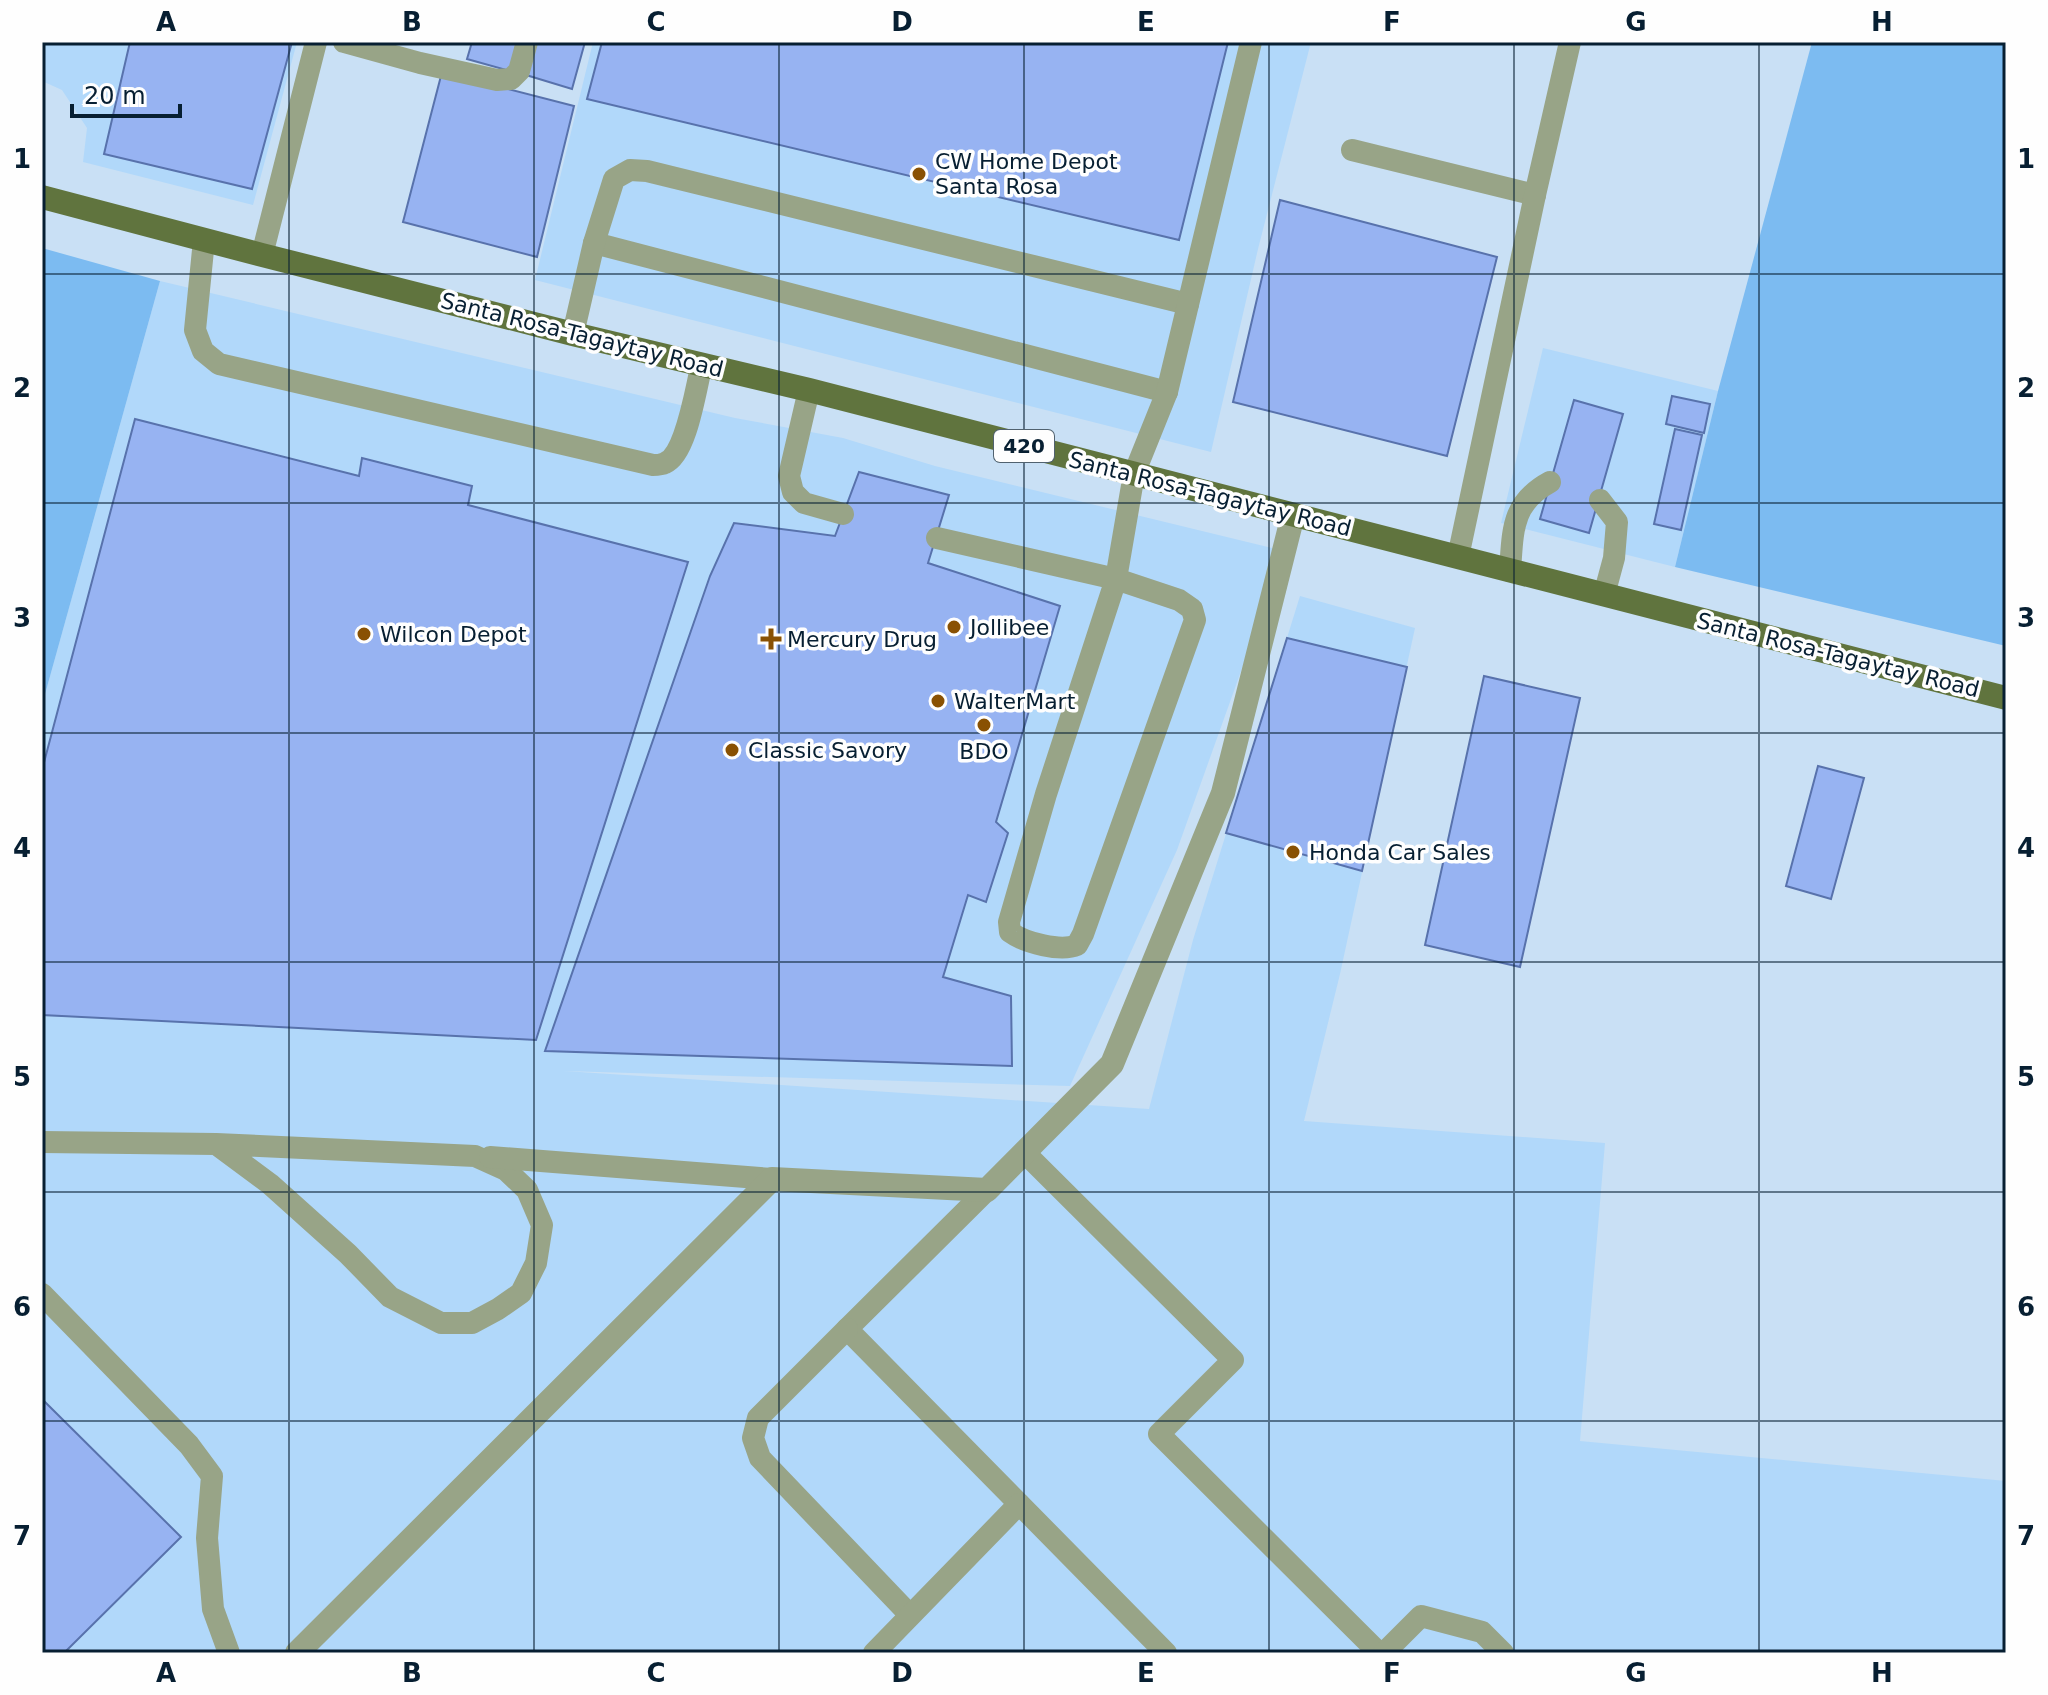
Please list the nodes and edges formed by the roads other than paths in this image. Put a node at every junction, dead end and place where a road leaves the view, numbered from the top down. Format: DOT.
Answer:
graph roads {
  1 [pos="316,42"];
  2 [pos="344,42"];
  3 [pos="527,42"];
  4 [pos="1251,42"];
  5 [pos="1570,42"];
  6 [pos="1352,150"];
  7 [pos="1535,195"];
  8 [pos="42,197"];
  9 [pos="204,240"];
  10 [pos="594,243"];
  11 [pos="262,255"];
  12 [pos="1188,304"];
  13 [pos="573,334"];
  14 [pos="702,364"];
  15 [pos="809,390"];
  16 [pos="1167,392"];
  17 [pos="1134,474"];
  18 [pos="1550,482"];
  19 [pos="1600,500"];
  20 [pos="843,514"];
  21 [pos="1293,515"];
  22 [pos="937,538"];
  23 [pos="1458,557"];
  24 [pos="1510,571"];
  25 [pos="1116,579"];
  26 [pos="1604,595"];
  27 [pos="2006,698"];
  28 [pos="42,1142"];
  29 [pos="216,1144"];
  30 [pos="1024,1152"];
  31 [pos="475,1156"];
  32 [pos="772,1179"];
  33 [pos="987,1190"];
  34 [pos="42,1294"];
  35 [pos="847,1329"];
  36 [pos="1019,1504"];
  37 [pos="910,1615"];
  38 [pos="229,1653"];
  39 [pos="297,1653"];
  40 [pos="874,1653"];
  41 [pos="1166,1653"];
  42 [pos="1382,1653"];
  43 [pos="1503,1653"];
  1 -- 11 [label="lane"];
  2 -- 3 [label="lane"];
  4 -- 12 [label="lane"];
  5 -- 7 [label="lane"];
  6 -- 7 [label="lane"];
  7 -- 23 [label="lane"];
  8 -- 9 [label="main road, Santa Rosa-Tagaytay Road / 420"];
  9 -- 11 [label="main road, Santa Rosa-Tagaytay Road / 420"];
  9 -- 14 [label="lane"];
  10 -- 12 [label="lane"];
  10 -- 13 [label="lane"];
  10 -- 16 [label="lane"];
  11 -- 13 [label="main road, Santa Rosa-Tagaytay Road / 420"];
  12 -- 16 [label="lane"];
  13 -- 14 [label="main road, Santa Rosa-Tagaytay Road / 420"];
  14 -- 15 [label="main road, Santa Rosa-Tagaytay Road / 420"];
  15 -- 17 [label="main road, Santa Rosa-Tagaytay Road / 420"];
  15 -- 20 [label="lane"];
  16 -- 17 [label="lane"];
  17 -- 21 [label="main road, Santa Rosa-Tagaytay Road / 420"];
  17 -- 25 [label="lane"];
  18 -- 24 [label="lane"];
  19 -- 26 [label="lane"];
  21 -- 23 [label="main road, Santa Rosa-Tagaytay Road / 420"];
  21 -- 30 [label="street"];
  22 -- 25 [label="lane"];
  23 -- 24 [label="main road, Santa Rosa-Tagaytay Road / 420"];
  24 -- 26 [label="main road, Santa Rosa-Tagaytay Road / 420"];
  25 -- 25 [label="lane"];
  26 -- 27 [label="main road, Santa Rosa-Tagaytay Road / 420"];
  28 -- 29 [label="lane"];
  29 -- 31 [label="lane"];
  29 -- 31 [label="lane"];
  30 -- 33 [label="street"];
  30 -- 42 [label="lane"];
  31 -- 32 [label="lane"];
  32 -- 33 [label="street"];
  32 -- 39 [label="street"];
  33 -- 35 [label="lane"];
  34 -- 38 [label="lane"];
  35 -- 36 [label="lane"];
  35 -- 37 [label="lane"];
  36 -- 37 [label="lane"];
  36 -- 41 [label="lane"];
  37 -- 40 [label="lane"];
  42 -- 43 [label="lane"];
}
